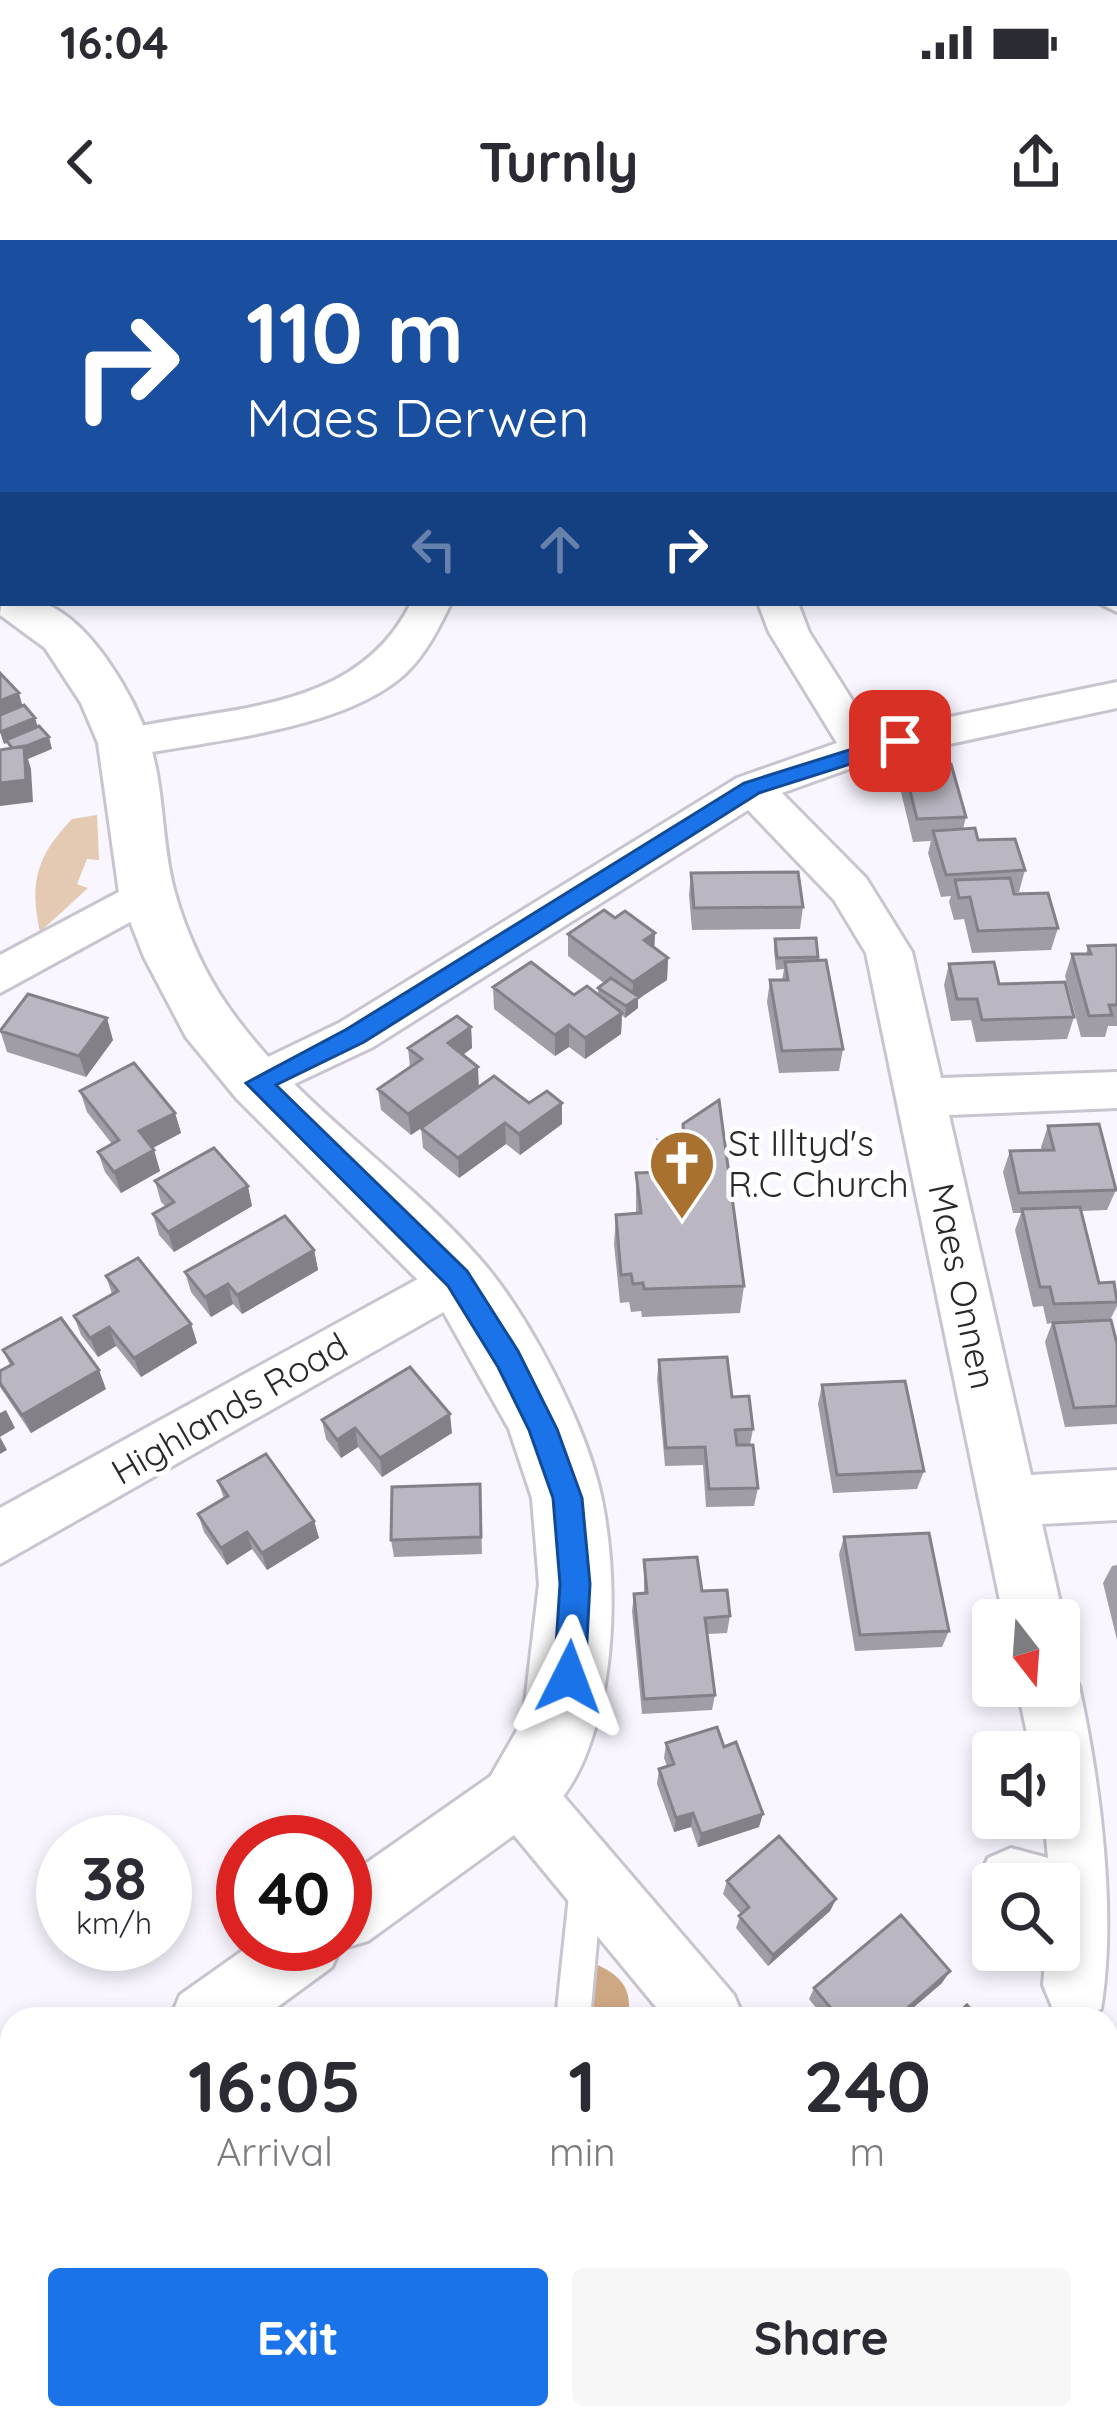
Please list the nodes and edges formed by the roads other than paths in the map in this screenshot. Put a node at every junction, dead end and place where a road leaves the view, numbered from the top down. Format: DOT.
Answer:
graph roads {
  1 [pos="18,606"];
  2 [pos="430,606"];
  3 [pos="779,606"];
  4 [pos="1117,695"];
  5 [pos="124,742"];
  6 [pos="862,749"];
  7 [pos="752,788"];
  8 [pos="147,892"];
  9 [pos="0,976"];
  10 [pos="258,1083"];
  11 [pos="1117,1090"];
  12 [pos="922,1096"];
  13 [pos="458,1278"];
  14 [pos="1117,1495"];
  15 [pos="1010,1501"];
  16 [pos="0,1538"];
  17 [pos="1030,1599"];
  18 [pos="1052,1707"];
  19 [pos="520,1793"];
  20 [pos="1058,1863"];
  21 [pos="588,1871"];
  22 [pos="372,1899"];
  23 [pos="271,1971"];
  24 [pos="1073,1971"];
  25 [pos="1077,1985"];
  26 [pos="220,2007"];
  27 [pos="574,2007"];
  28 [pos="700,2007"];
  1 -- 5 [label="street"];
  2 -- 5 [label="street"];
  3 -- 6 [label="street"];
  4 -- 6 [label="street"];
  5 -- 8 [label="street"];
  6 -- 7 [label="street"];
  7 -- 10 [label="street"];
  7 -- 12 [label="street, Maes Onnen"];
  8 -- 9 [label="street"];
  8 -- 10 [label="street"];
  10 -- 13 [label="street"];
  11 -- 12 [label="street"];
  12 -- 15 [label="street, Maes Onnen"];
  13 -- 16 [label="street, Highlands Road"];
  13 -- 19 [label="street"];
  14 -- 15 [label="street"];
  15 -- 17 [label="street, Maes Onnen"];
  18 -- 20 [label="street"];
  19 -- 21 [label="street"];
  19 -- 22 [label="street"];
  21 -- 27 [label="lane"];
  21 -- 28 [label="street"];
  23 -- 26 [label="street"];
  24 -- 25 [label="street"];
}
